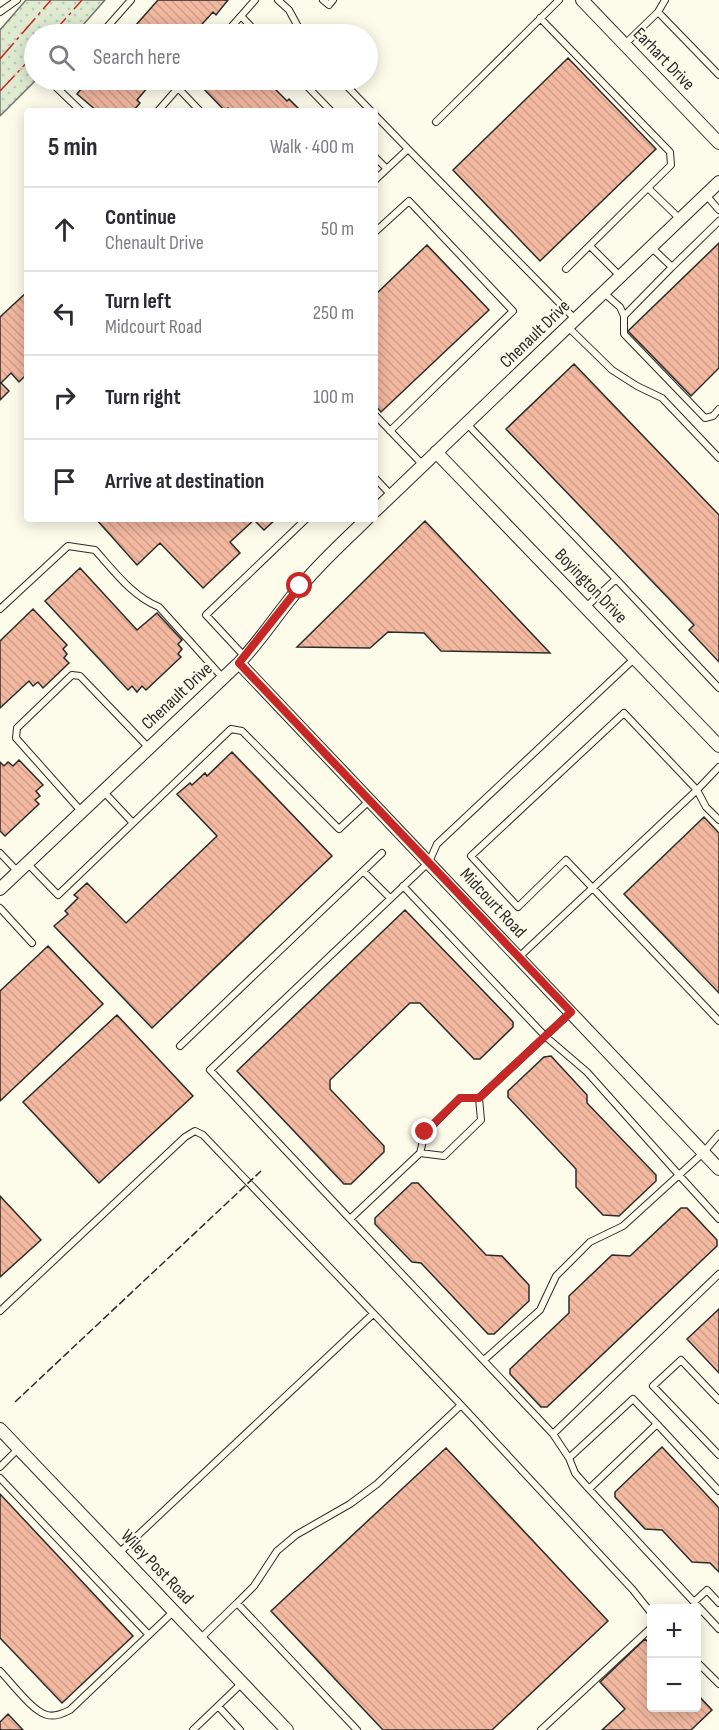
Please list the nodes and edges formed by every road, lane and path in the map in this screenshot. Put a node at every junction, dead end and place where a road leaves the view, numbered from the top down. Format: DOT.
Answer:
graph roads {
  1 [pos="16,0"];
  2 [pos="131,0"];
  3 [pos="255,0"];
  4 [pos="278,0"];
  5 [pos="323,0"];
  6 [pos="333,0"];
  7 [pos="559,0"];
  8 [pos="665,0"];
  9 [pos="587,2"];
  10 [pos="0,12"];
  11 [pos="658,12"];
  12 [pos="240,16"];
  13 [pos="540,18"];
  14 [pos="110,24"];
  15 [pos="233,24"];
  16 [pos="248,24"];
  17 [pos="297,24"];
  18 [pos="625,44"];
  19 [pos="719,75"];
  20 [pos="59,90"];
  21 [pos="176,90"];
  22 [pos="180,90"];
  23 [pos="311,90"];
  24 [pos="351,90"];
  25 [pos="78,108"];
  26 [pos="161,108"];
  27 [pos="197,108"];
  28 [pos="328,108"];
  29 [pos="368,108"];
  30 [pos="378,118"];
  31 [pos="436,122"];
  32 [pos="719,143"];
  33 [pos="408,149"];
  34 [pos="378,160"];
  35 [pos="387,169"];
  36 [pos="378,177"];
  37 [pos="719,182"];
  38 [pos="648,188"];
  39 [pos="706,195"];
  40 [pos="719,210"];
  41 [pos="680,219"];
  42 [pos="719,221"];
  43 [pos="378,229"];
  44 [pos="590,246"];
  45 [pos="651,248"];
  46 [pos="672,267"];
  47 [pos="566,269"];
  48 [pos="620,276"];
  49 [pos="604,293"];
  50 [pos="624,316"];
  51 [pos="572,323"];
  52 [pos="719,410"];
  53 [pos="378,418"];
  54 [pos="466,423"];
  55 [pos="390,431"];
  56 [pos="436,452"];
  57 [pos="719,458"];
  58 [pos="423,465"];
  59 [pos="378,481"];
  60 [pos="392,495"];
  61 [pos="378,508"];
  62 [pos="303,522"];
  63 [pos="362,522"];
  64 [pos="616,579"];
  65 [pos="586,607"];
  66 [pos="0,609"];
  67 [pos="634,658"];
  68 [pos="242,660"];
  69 [pos="223,678"];
  70 [pos="719,688"];
  71 [pos="719,746"];
  72 [pos="149,748"];
  73 [pos="719,767"];
  74 [pos="697,790"];
  75 [pos="103,791"];
  76 [pos="370,800"];
  77 [pos="81,811"];
  78 [pos="719,820"];
  79 [pos="133,823"];
  80 [pos="0,852"];
  81 [pos="382,853"];
  82 [pos="429,862"];
  83 [pos="23,867"];
  84 [pos="363,871"];
  85 [pos="403,886"];
  86 [pos="592,888"];
  87 [pos="0,889"];
  88 [pos="390,898"];
  89 [pos="0,908"];
  90 [pos="33,943"];
  91 [pos="519,957"];
  92 [pos="571,1012"];
  93 [pos="719,1021"];
  94 [pos="545,1036"];
  95 [pos="180,1046"];
  96 [pos="479,1098"];
  97 [pos="719,1134"];
  98 [pos="420,1153"];
  99 [pos="704,1153"];
  100 [pos="719,1169"];
  101 [pos="679,1175"];
  102 [pos="350,1219"];
  103 [pos="719,1219"];
  104 [pos="719,1274"];
  105 [pos="0,1311"];
  106 [pos="373,1314"];
  107 [pos="484,1360"];
  108 [pos="719,1400"];
  109 [pos="461,1405"];
  110 [pos="657,1424"];
  111 [pos="0,1429"];
  112 [pos="553,1434"];
  113 [pos="19,1449"];
  114 [pos="719,1455"];
  115 [pos="569,1458"];
  116 [pos="0,1467"];
  117 [pos="0,1478"];
  118 [pos="589,1489"];
  119 [pos="719,1491"];
  120 [pos="119,1553"];
  121 [pos="694,1602"];
  122 [pos="237,1603"];
  123 [pos="719,1603"];
  124 [pos="647,1609"];
  125 [pos="174,1611"];
  126 [pos="719,1629"];
  127 [pos="647,1631"];
  128 [pos="149,1635"];
  129 [pos="201,1638"];
  130 [pos="701,1666"];
  131 [pos="0,1671"];
  132 [pos="243,1683"];
  133 [pos="719,1684"];
  134 [pos="218,1706"];
  135 [pos="193,1730"];
  136 [pos="240,1730"];
  137 [pos="287,1730"];
  138 [pos="357,1730"];
  139 [pos="541,1730"];
  1 -- 10 [label="lane"];
  2 -- 14 [label="lane"];
  3 -- 12 [label="lane"];
  4 -- 17 [label="lane"];
  5 -- 6 [label="lane"];
  7 -- 13 [label="lane"];
  8 -- 11 [label="lane"];
  9 -- 18 [label="street, Earhart Drive"];
  11 -- 18 [label="lane"];
  11 -- 19 [label="lane"];
  12 -- 15 [label="lane"];
  12 -- 16 [label="lane"];
  13 -- 31 [label="lane"];
  13 -- 38 [label="lane"];
  18 -- 32 [label="street, Earhart Drive"];
  20 -- 25 [label="lane"];
  21 -- 26 [label="lane"];
  22 -- 27 [label="lane"];
  23 -- 28 [label="lane"];
  24 -- 29 [label="lane"];
  30 -- 33 [label="lane"];
  33 -- 35 [label="lane"];
  33 -- 51 [label="lane"];
  34 -- 35 [label="lane"];
  35 -- 36 [label="lane"];
  37 -- 39 [label="street, Chenault Drive"];
  38 -- 41 [label="lane"];
  38 -- 44 [label="lane"];
  39 -- 40 [label="lane"];
  39 -- 41 [label="street, Chenault Drive"];
  41 -- 45 [label="street, Chenault Drive"];
  42 -- 46 [label="lane"];
  43 -- 55 [label="lane"];
  44 -- 47 [label="lane"];
  44 -- 48 [label="lane"];
  45 -- 46 [label="lane"];
  45 -- 48 [label="street, Chenault Drive"];
  46 -- 50 [label="lane"];
  48 -- 49 [label="street, Chenault Drive"];
  49 -- 50 [label="lane"];
  49 -- 51 [label="street, Chenault Drive"];
  50 -- 52 [label="lane"];
  51 -- 54 [label="street, Chenault Drive"];
  51 -- 57 [label="lane"];
  53 -- 55 [label="lane"];
  54 -- 56 [label="street, Chenault Drive"];
  54 -- 64 [label="lane"];
  55 -- 58 [label="lane"];
  56 -- 58 [label="street, Chenault Drive"];
  56 -- 65 [label="street, Boyington Drive"];
  58 -- 60 [label="street, Chenault Drive"];
  59 -- 60 [label="lane"];
  60 -- 61 [label="street, Chenault Drive"];
  62 -- 68 [label="lane"];
  63 -- 68 [label="street, Chenault Drive"];
  64 -- 65 [label="lane"];
  64 -- 70 [label="lane"];
  65 -- 67 [label="street, Boyington Drive"];
  66 -- 69 [label="lane"];
  67 -- 71 [label="street, Boyington Drive"];
  67 -- 82 [label="lane"];
  68 -- 69 [label="street, Chenault Drive"];
  68 -- 76 [label="street, Midcourt Road"];
  69 -- 72 [label="street, Chenault Drive"];
  72 -- 75 [label="street, Chenault Drive"];
  72 -- 77 [label="lane"];
  73 -- 74 [label="lane"];
  74 -- 78 [label="lane"];
  74 -- 86 [label="lane"];
  74 -- 86 [label="lane"];
  75 -- 77 [label="street, Chenault Drive"];
  75 -- 79 [label="lane"];
  76 -- 79 [label="lane"];
  76 -- 82 [label="street, Midcourt Road"];
  77 -- 83 [label="street, Chenault Drive"];
  79 -- 83 [label="lane"];
  80 -- 83 [label="lane"];
  81 -- 84 [label="lane"];
  82 -- 85 [label="lane"];
  82 -- 91 [label="street, Midcourt Road"];
  83 -- 87 [label="street, Chenault Drive"];
  84 -- 88 [label="lane"];
  84 -- 95 [label="lane"];
  85 -- 88 [label="lane"];
  85 -- 94 [label="lane"];
  86 -- 91 [label="lane"];
  86 -- 93 [label="lane"];
  88 -- 102 [label="lane"];
  89 -- 90 [label="lane"];
  91 -- 92 [label="street, Midcourt Road"];
  92 -- 94 [label="lane"];
  92 -- 99 [label="street, Midcourt Road"];
  94 -- 96 [label="lane"];
  94 -- 101 [label="lane"];
  96 -- 98 [label="lane"];
  96 -- 98 [label="lane"];
  97 -- 99 [label="lane"];
  98 -- 102 [label="lane"];
  99 -- 100 [label="street, Midcourt Road"];
  99 -- 101 [label="lane"];
  101 -- 103 [label="lane"];
  101 -- 107 [label="lane"];
  102 -- 107 [label="lane"];
  104 -- 112 [label="lane"];
  105 -- 106 [label="lane"];
  106 -- 109 [label="lane"];
  106 -- 120 [label="lane"];
  107 -- 112 [label="lane"];
  108 -- 114 [label="lane"];
  109 -- 122 [label="lane"];
  109 -- 124 [label="lane"];
  110 -- 115 [label="lane"];
  110 -- 118 [label="lane"];
  110 -- 119 [label="lane"];
  111 -- 113 [label="street, Wiley Post Road"];
  112 -- 115 [label="lane"];
  113 -- 116 [label="lane"];
  113 -- 120 [label="street, Wiley Post Road"];
  115 -- 118 [label="lane"];
  117 -- 128 [label="lane"];
  118 -- 121 [label="lane"];
  120 -- 125 [label="street, Wiley Post Road"];
  121 -- 123 [label="lane"];
  121 -- 126 [label="lane"];
  122 -- 129 [label="lane"];
  122 -- 138 [label="lane"];
  125 -- 128 [label="lane"];
  125 -- 129 [label="street, Wiley Post Road"];
  127 -- 139 [label="lane"];
  128 -- 131 [label="lane"];
  129 -- 132 [label="street, Wiley Post Road"];
  130 -- 133 [label="lane"];
  132 -- 134 [label="lane"];
  132 -- 137 [label="street, Wiley Post Road"];
  134 -- 135 [label="lane"];
  134 -- 136 [label="lane"];
}
